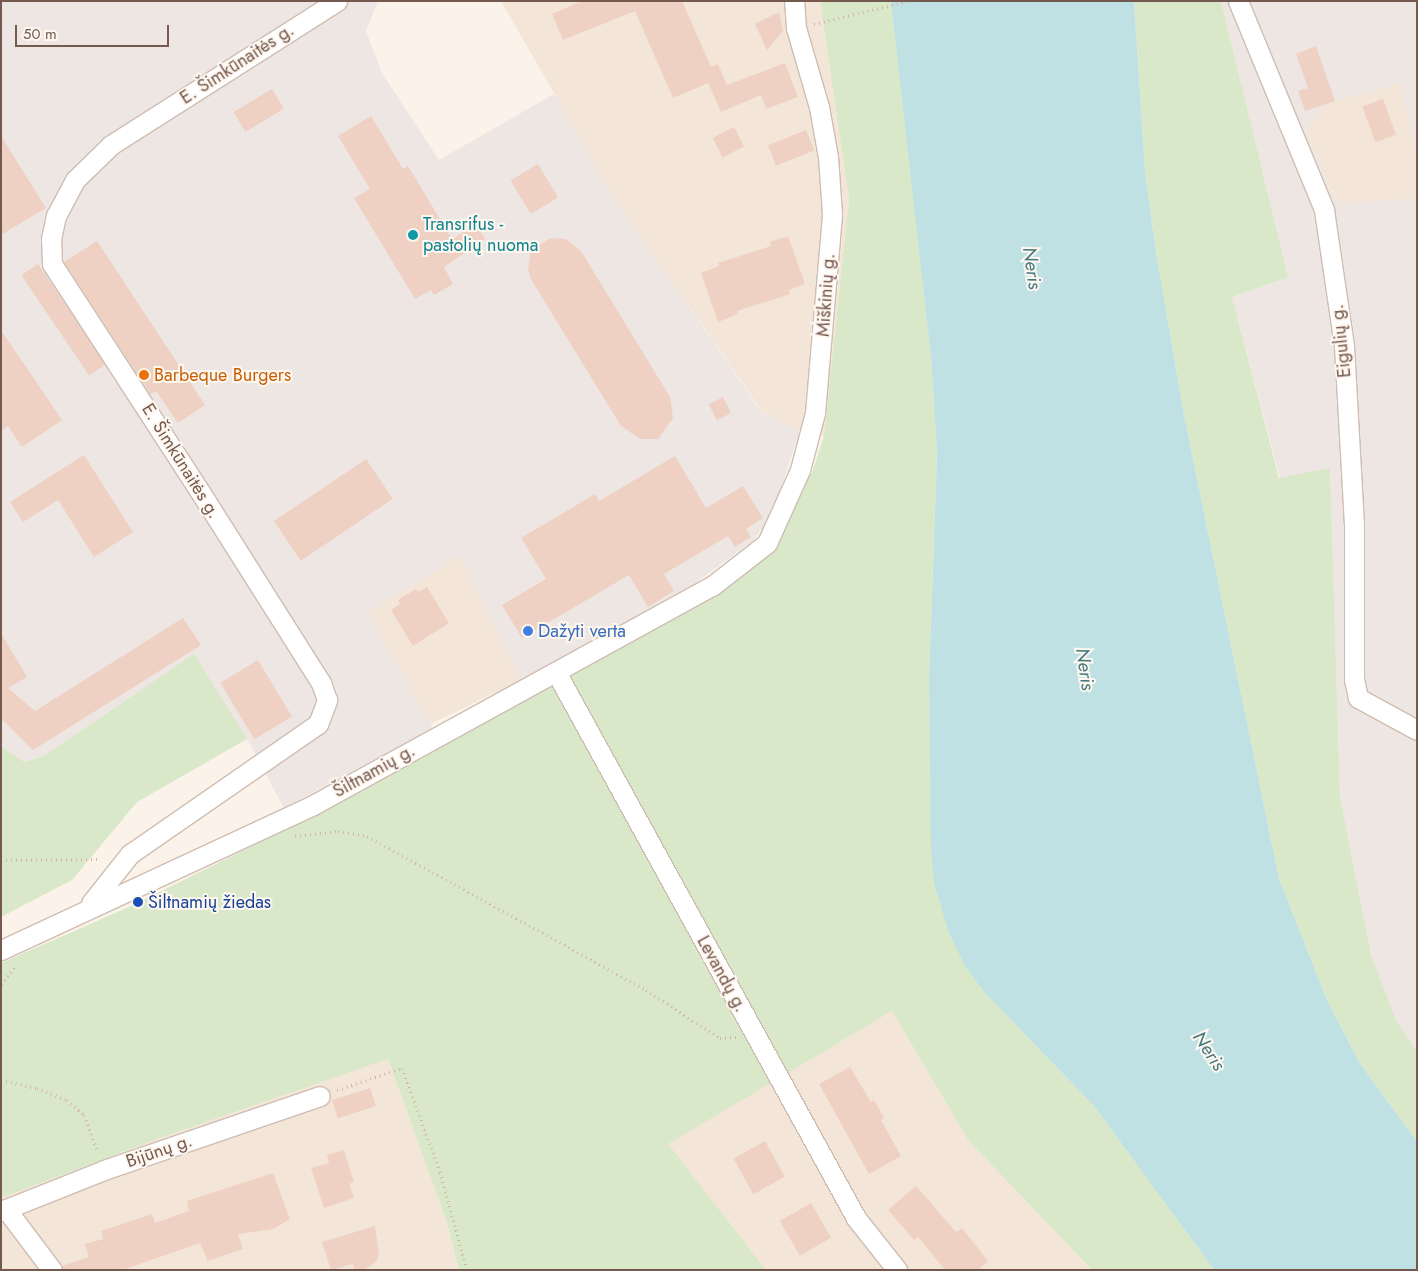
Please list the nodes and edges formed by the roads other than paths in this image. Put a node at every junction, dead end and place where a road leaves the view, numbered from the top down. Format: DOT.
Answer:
graph roads {
  1 [pos="337,1"];
  2 [pos="794,1"];
  3 [pos="1238,1"];
  4 [pos="736,569"];
  5 [pos="556,672"];
  6 [pos="1417,730"];
  7 [pos="87,908"];
  8 [pos="1,950"];
  9 [pos="320,1096"];
  10 [pos="4,1210"];
  11 [pos="52,1270"];
  12 [pos="897,1270"];
  1 -- 7 [label="street, E. Šimkūnaitės g."];
  2 -- 4 [label="street, Miškinių g."];
  3 -- 6 [label="street, Eigulių g."];
  4 -- 5 [label="street, Šiltnamių g."];
  5 -- 7 [label="street, Šiltnamių g."];
  5 -- 12 [label="street, Levandų g."];
  7 -- 8 [label="street, Šiltnamių g."];
  9 -- 10 [label="street, Bijūnų g."];
  10 -- 11 [label="street"];
}
